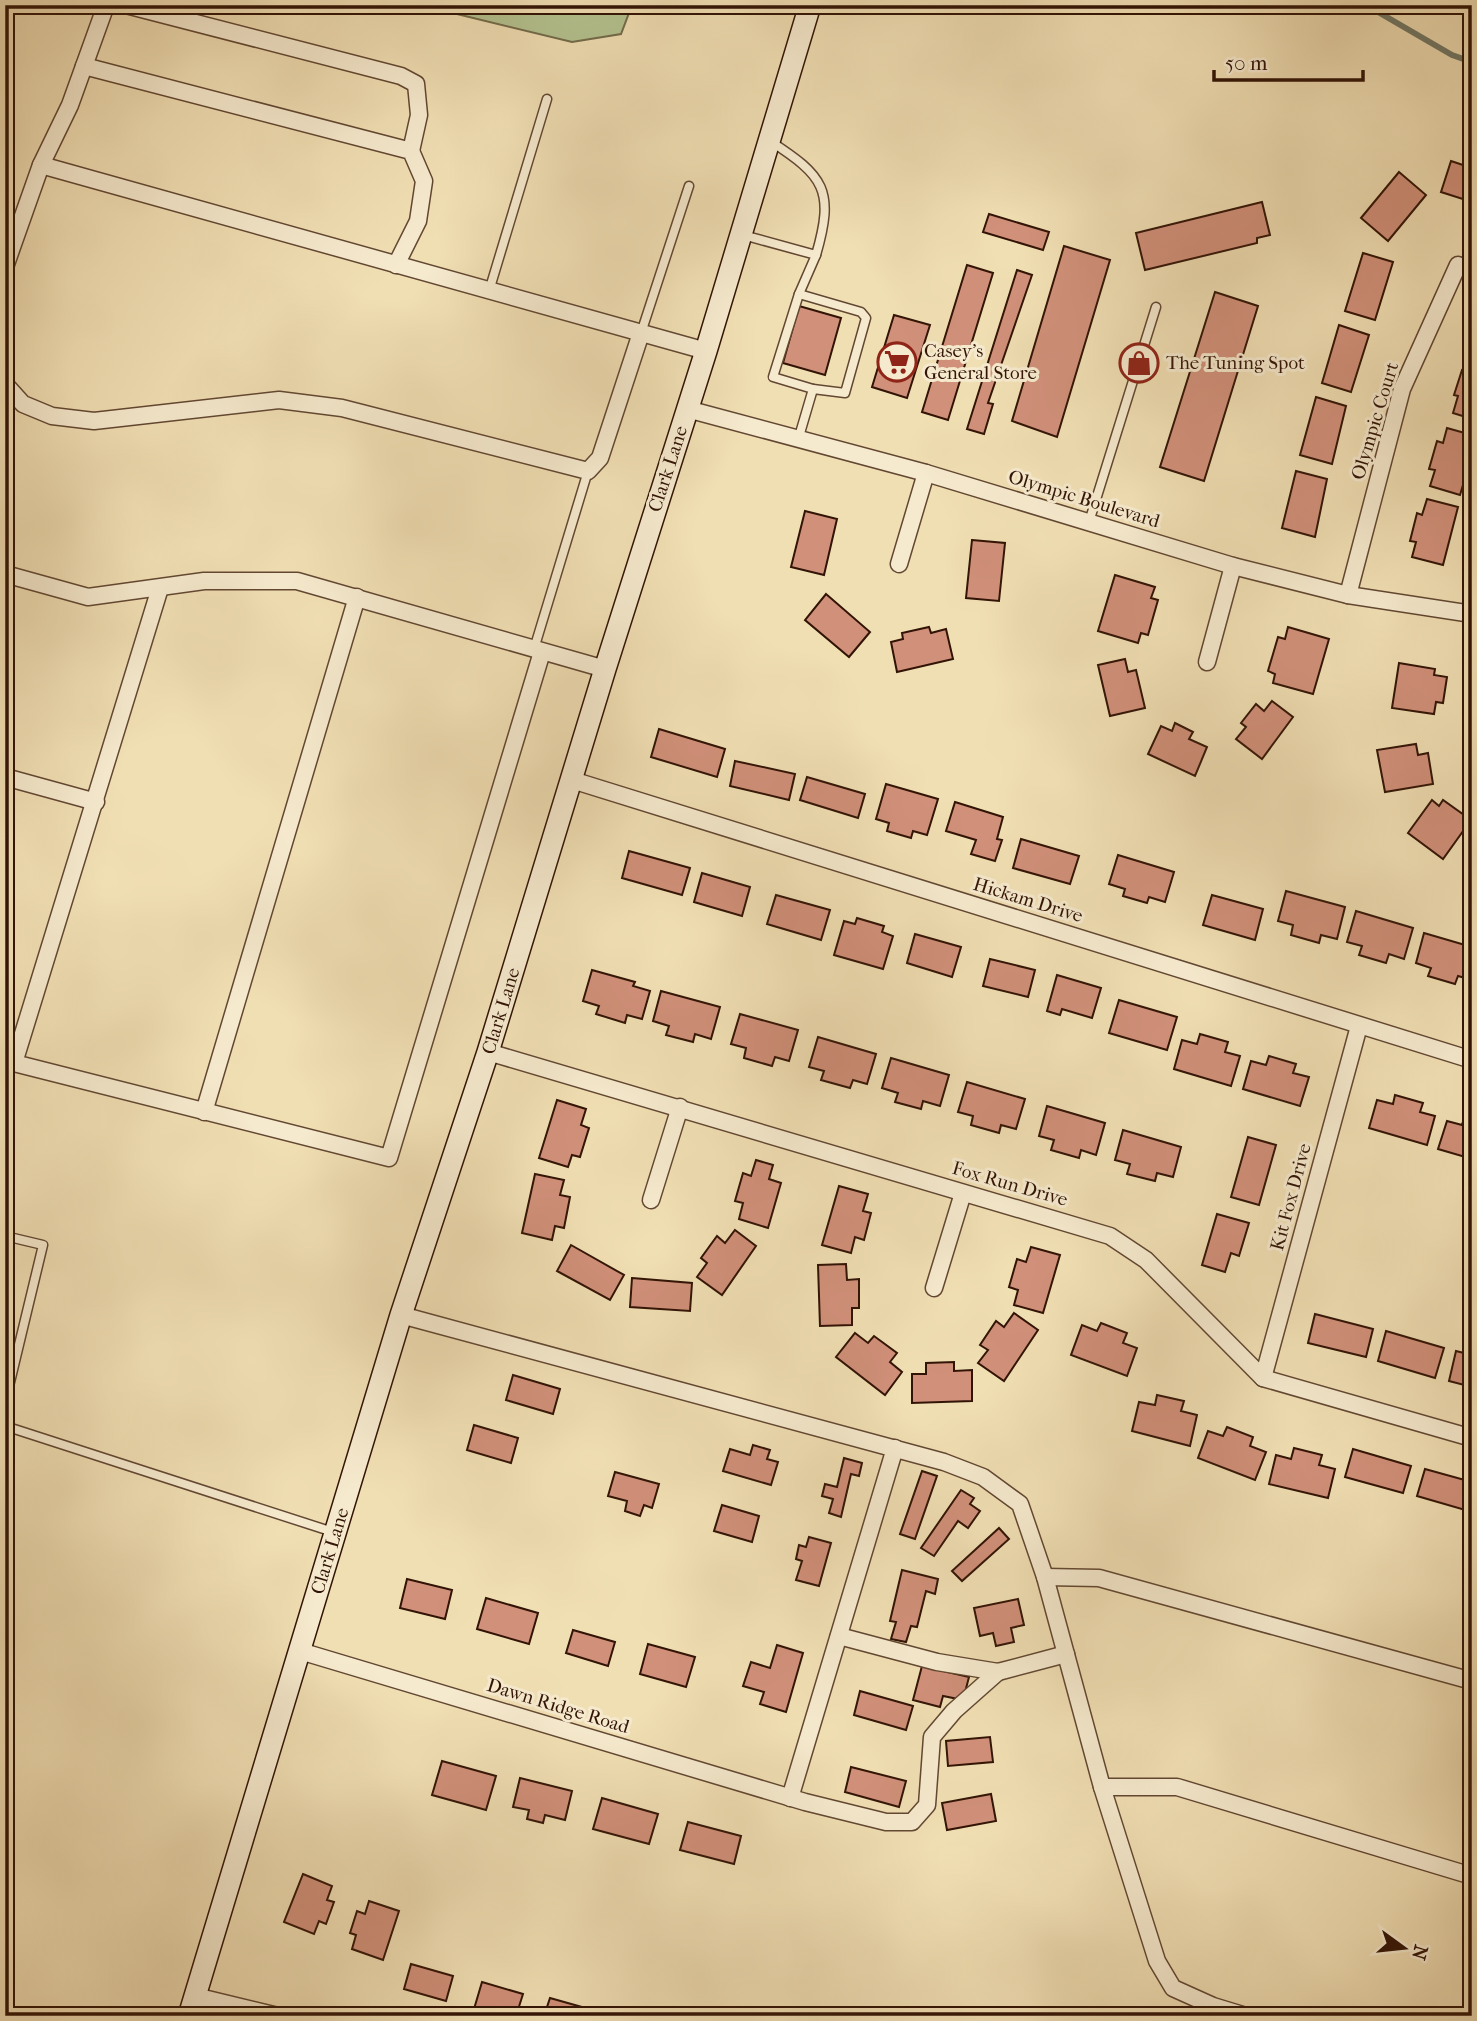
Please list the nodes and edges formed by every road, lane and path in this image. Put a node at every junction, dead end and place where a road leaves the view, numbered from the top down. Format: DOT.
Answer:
graph roads {
  1 [pos="106,5"];
  2 [pos="126,5"];
  3 [pos="810,5"];
  4 [pos="84,66"];
  5 [pos="547,99"];
  6 [pos="770,141"];
  7 [pos="411,151"];
  8 [pos="41,165"];
  9 [pos="689,186"];
  10 [pos="741,235"];
  11 [pos="816,255"];
  12 [pos="397,265"];
  13 [pos="1458,265"];
  14 [pos="5,267"];
  15 [pos="489,290"];
  16 [pos="799,294"];
  17 [pos="1156,307"];
  18 [pos="640,333"];
  19 [pos="706,351"];
  20 [pos="5,384"];
  21 [pos="813,389"];
  22 [pos="687,409"];
  23 [pos="798,440"];
  24 [pos="587,471"];
  25 [pos="926,473"];
  26 [pos="1089,522"];
  27 [pos="900,564"];
  28 [pos="1233,565"];
  29 [pos="5,574"];
  30 [pos="160,588"];
  31 [pos="1348,596"];
  32 [pos="358,597"];
  33 [pos="1472,614"];
  34 [pos="538,651"];
  35 [pos="1207,662"];
  36 [pos="605,669"];
  37 [pos="5,776"];
  38 [pos="572,780"];
  39 [pos="96,802"];
  40 [pos="1359,1026"];
  41 [pos="488,1052"];
  42 [pos="1472,1060"];
  43 [pos="680,1107"];
  44 [pos="204,1112"];
  45 [pos="963,1192"];
  46 [pos="651,1200"];
  47 [pos="5,1236"];
  48 [pos="934,1288"];
  49 [pos="401,1315"];
  50 [pos="1263,1378"];
  51 [pos="5,1403"];
  52 [pos="5,1426"];
  53 [pos="1472,1438"];
  54 [pos="895,1448"];
  55 [pos="335,1532"];
  56 [pos="1045,1577"];
  57 [pos="839,1636"];
  58 [pos="300,1651"];
  59 [pos="1066,1654"];
  60 [pos="998,1672"];
  61 [pos="1472,1681"];
  62 [pos="1102,1787"];
  63 [pos="797,1800"];
  64 [pos="1472,1876"];
  65 [pos="192,2006"];
  66 [pos="278,2016"];
  67 [pos="1246,2016"];
  1 -- 4 [label="street"];
  2 -- 7 [label="street"];
  3 -- 6 [label="main road, Clark Lane"];
  4 -- 7 [label="street"];
  4 -- 8 [label="street"];
  5 -- 15 [label="lane"];
  6 -- 10 [label="main road, Clark Lane"];
  6 -- 11 [label="lane"];
  7 -- 12 [label="street"];
  8 -- 12 [label="street"];
  8 -- 14 [label="street"];
  9 -- 18 [label="lane"];
  10 -- 11 [label="lane"];
  10 -- 19 [label="main road, Clark Lane"];
  11 -- 16 [label="lane"];
  12 -- 15 [label="street"];
  13 -- 31 [label="street, Olympic Court"];
  15 -- 18 [label="street"];
  16 -- 21 [label="lane"];
  16 -- 21 [label="lane"];
  17 -- 26 [label="lane"];
  18 -- 19 [label="street"];
  18 -- 24 [label="street"];
  19 -- 22 [label="main road, Clark Lane"];
  20 -- 24 [label="street"];
  21 -- 23 [label="lane"];
  22 -- 23 [label="street, Olympic Boulevard"];
  22 -- 36 [label="main road, Clark Lane"];
  23 -- 25 [label="street, Olympic Boulevard"];
  24 -- 34 [label="lane"];
  25 -- 26 [label="street, Olympic Boulevard"];
  25 -- 27 [label="street"];
  26 -- 28 [label="street, Olympic Boulevard"];
  28 -- 31 [label="street, Olympic Boulevard"];
  28 -- 35 [label="street"];
  29 -- 30 [label="street"];
  30 -- 32 [label="street"];
  30 -- 39 [label="street"];
  31 -- 33 [label="street, Olympic Boulevard"];
  32 -- 34 [label="street"];
  32 -- 44 [label="street"];
  34 -- 36 [label="street"];
  34 -- 44 [label="street"];
  36 -- 38 [label="main road, Clark Lane"];
  37 -- 39 [label="street"];
  38 -- 40 [label="street, Hickam Drive"];
  38 -- 41 [label="main road, Clark Lane"];
  39 -- 44 [label="street"];
  40 -- 42 [label="street, Hickam Drive"];
  40 -- 50 [label="street, Kit Fox Drive"];
  41 -- 43 [label="street, Fox Run Drive"];
  41 -- 49 [label="main road, Clark Lane"];
  43 -- 45 [label="street, Fox Run Drive"];
  43 -- 46 [label="street"];
  45 -- 48 [label="street"];
  45 -- 50 [label="street, Fox Run Drive"];
  47 -- 51 [label="lane"];
  49 -- 54 [label="street"];
  49 -- 55 [label="main road, Clark Lane"];
  50 -- 53 [label="street, Fox Run Drive"];
  52 -- 55 [label="lane"];
  54 -- 56 [label="street"];
  54 -- 57 [label="street"];
  55 -- 58 [label="main road, Clark Lane"];
  56 -- 59 [label="street"];
  56 -- 61 [label="street"];
  57 -- 60 [label="street"];
  57 -- 63 [label="street"];
  58 -- 63 [label="street, Dawn Ridge Road"];
  58 -- 65 [label="main road, Clark Lane"];
  59 -- 60 [label="street"];
  59 -- 62 [label="street"];
  60 -- 63 [label="street, Dawn Ridge Road"];
  62 -- 64 [label="street"];
  62 -- 67 [label="street"];
  65 -- 66 [label="street"];
}
